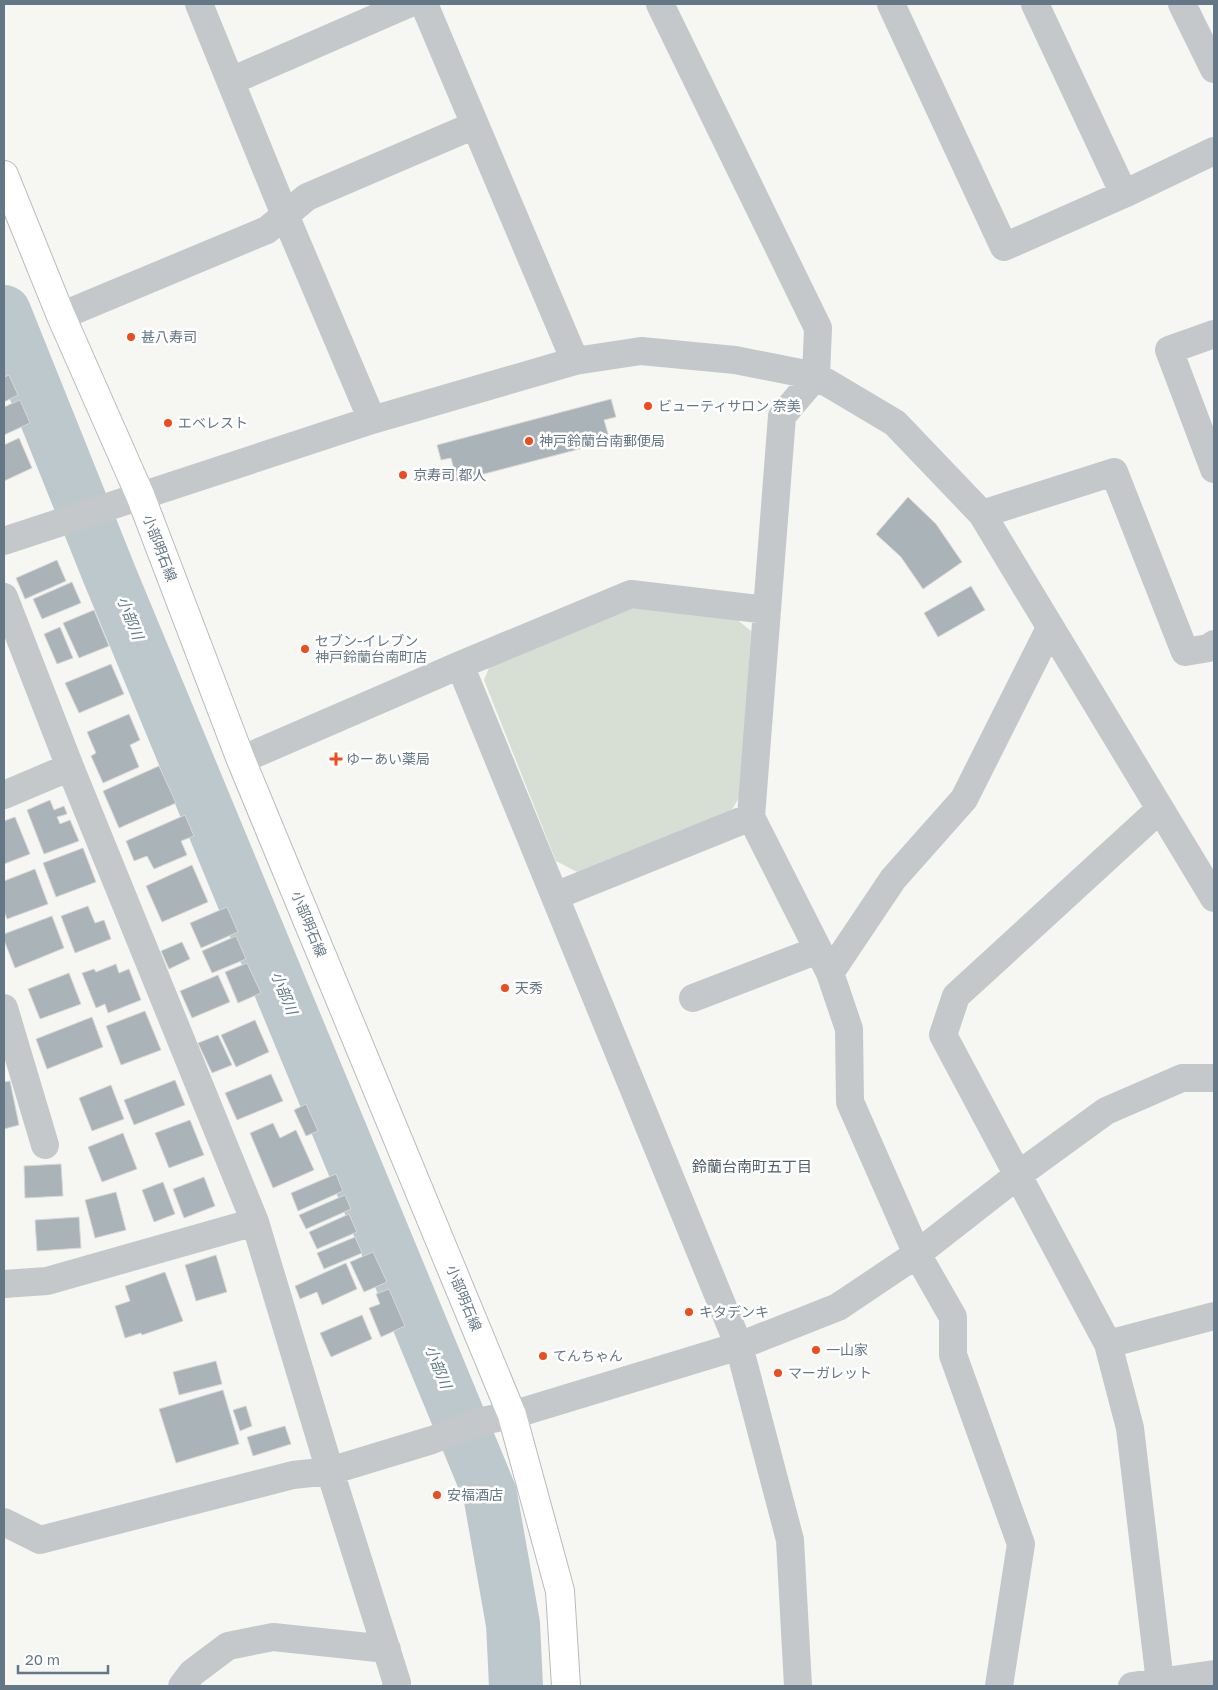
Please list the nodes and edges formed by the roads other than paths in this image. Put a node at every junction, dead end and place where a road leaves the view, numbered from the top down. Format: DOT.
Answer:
graph roads {
  1 [pos="199,4"];
  2 [pos="408,4"];
  3 [pos="424,4"];
  4 [pos="660,4"];
  5 [pos="890,4"];
  6 [pos="1035,4"];
  7 [pos="1182,4"];
  8 [pos="1214,69"];
  9 [pos="231,81"];
  10 [pos="475,125"];
  11 [pos="1214,151"];
  12 [pos="4,175"];
  13 [pos="1124,194"];
  14 [pos="285,215"];
  15 [pos="61,316"];
  16 [pos="1214,334"];
  17 [pos="575,361"];
  18 [pos="816,376"];
  19 [pos="372,420"];
  20 [pos="1214,470"];
  21 [pos="140,495"];
  22 [pos="982,514"];
  23 [pos="4,541"];
  24 [pos="4,597"];
  25 [pos="767,610"];
  26 [pos="1050,628"];
  27 [pos="1214,644"];
  28 [pos="460,665"];
  29 [pos="241,760"];
  30 [pos="70,767"];
  31 [pos="4,795"];
  32 [pos="1160,809"];
  33 [pos="751,817"];
  34 [pos="555,896"];
  35 [pos="1214,898"];
  36 [pos="818,950"];
  37 [pos="830,974"];
  38 [pos="693,998"];
  39 [pos="4,1008"];
  40 [pos="1214,1078"];
  41 [pos="45,1145"];
  42 [pos="1018,1175"];
  43 [pos="255,1222"];
  44 [pos="917,1254"];
  45 [pos="4,1284"];
  46 [pos="1214,1316"];
  47 [pos="1108,1344"];
  48 [pos="740,1346"];
  49 [pos="512,1415"];
  50 [pos="330,1471"];
  51 [pos="4,1522"];
  52 [pos="387,1649"];
  53 [pos="1214,1674"];
  54 [pos="1160,1682"];
  55 [pos="182,1686"];
  56 [pos="396,1686"];
  57 [pos="566,1686"];
  58 [pos="798,1686"];
  59 [pos="999,1686"];
  60 [pos="1132,1686"];
  1 -- 9 [label="street"];
  2 -- 9 [label="street"];
  3 -- 10 [label="street"];
  4 -- 18 [label="street"];
  5 -- 13 [label="street"];
  6 -- 13 [label="street"];
  7 -- 8 [label="street"];
  9 -- 14 [label="street"];
  10 -- 14 [label="street"];
  10 -- 17 [label="street"];
  11 -- 13 [label="street"];
  12 -- 15 [label="main road, 小部明石線"];
  14 -- 15 [label="street"];
  14 -- 19 [label="street"];
  15 -- 21 [label="main road, 小部明石線"];
  16 -- 20 [label="street"];
  17 -- 18 [label="street"];
  17 -- 19 [label="street"];
  18 -- 22 [label="street"];
  18 -- 25 [label="street"];
  19 -- 21 [label="street"];
  21 -- 23 [label="street"];
  21 -- 29 [label="main road, 小部明石線"];
  22 -- 26 [label="street"];
  22 -- 27 [label="street"];
  24 -- 30 [label="street"];
  25 -- 28 [label="street"];
  25 -- 33 [label="street"];
  26 -- 32 [label="street"];
  26 -- 37 [label="street"];
  28 -- 29 [label="street"];
  28 -- 34 [label="street"];
  29 -- 49 [label="main road, 小部明石線"];
  30 -- 31 [label="street"];
  30 -- 43 [label="street"];
  32 -- 35 [label="street"];
  32 -- 42 [label="street"];
  33 -- 34 [label="street"];
  33 -- 36 [label="street"];
  34 -- 48 [label="street"];
  36 -- 37 [label="street"];
  36 -- 38 [label="street"];
  37 -- 44 [label="street"];
  39 -- 41 [label="street"];
  40 -- 42 [label="street"];
  42 -- 44 [label="street"];
  42 -- 47 [label="street"];
  43 -- 45 [label="street"];
  43 -- 50 [label="street"];
  44 -- 48 [label="street"];
  44 -- 59 [label="street"];
  46 -- 47 [label="street"];
  47 -- 54 [label="street"];
  48 -- 49 [label="street"];
  48 -- 58 [label="street"];
  49 -- 50 [label="street"];
  49 -- 57 [label="main road, 小部明石線"];
  50 -- 51 [label="street"];
  50 -- 52 [label="street"];
  52 -- 55 [label="street"];
  52 -- 56 [label="street"];
  53 -- 54 [label="street"];
  54 -- 60 [label="street"];
}
